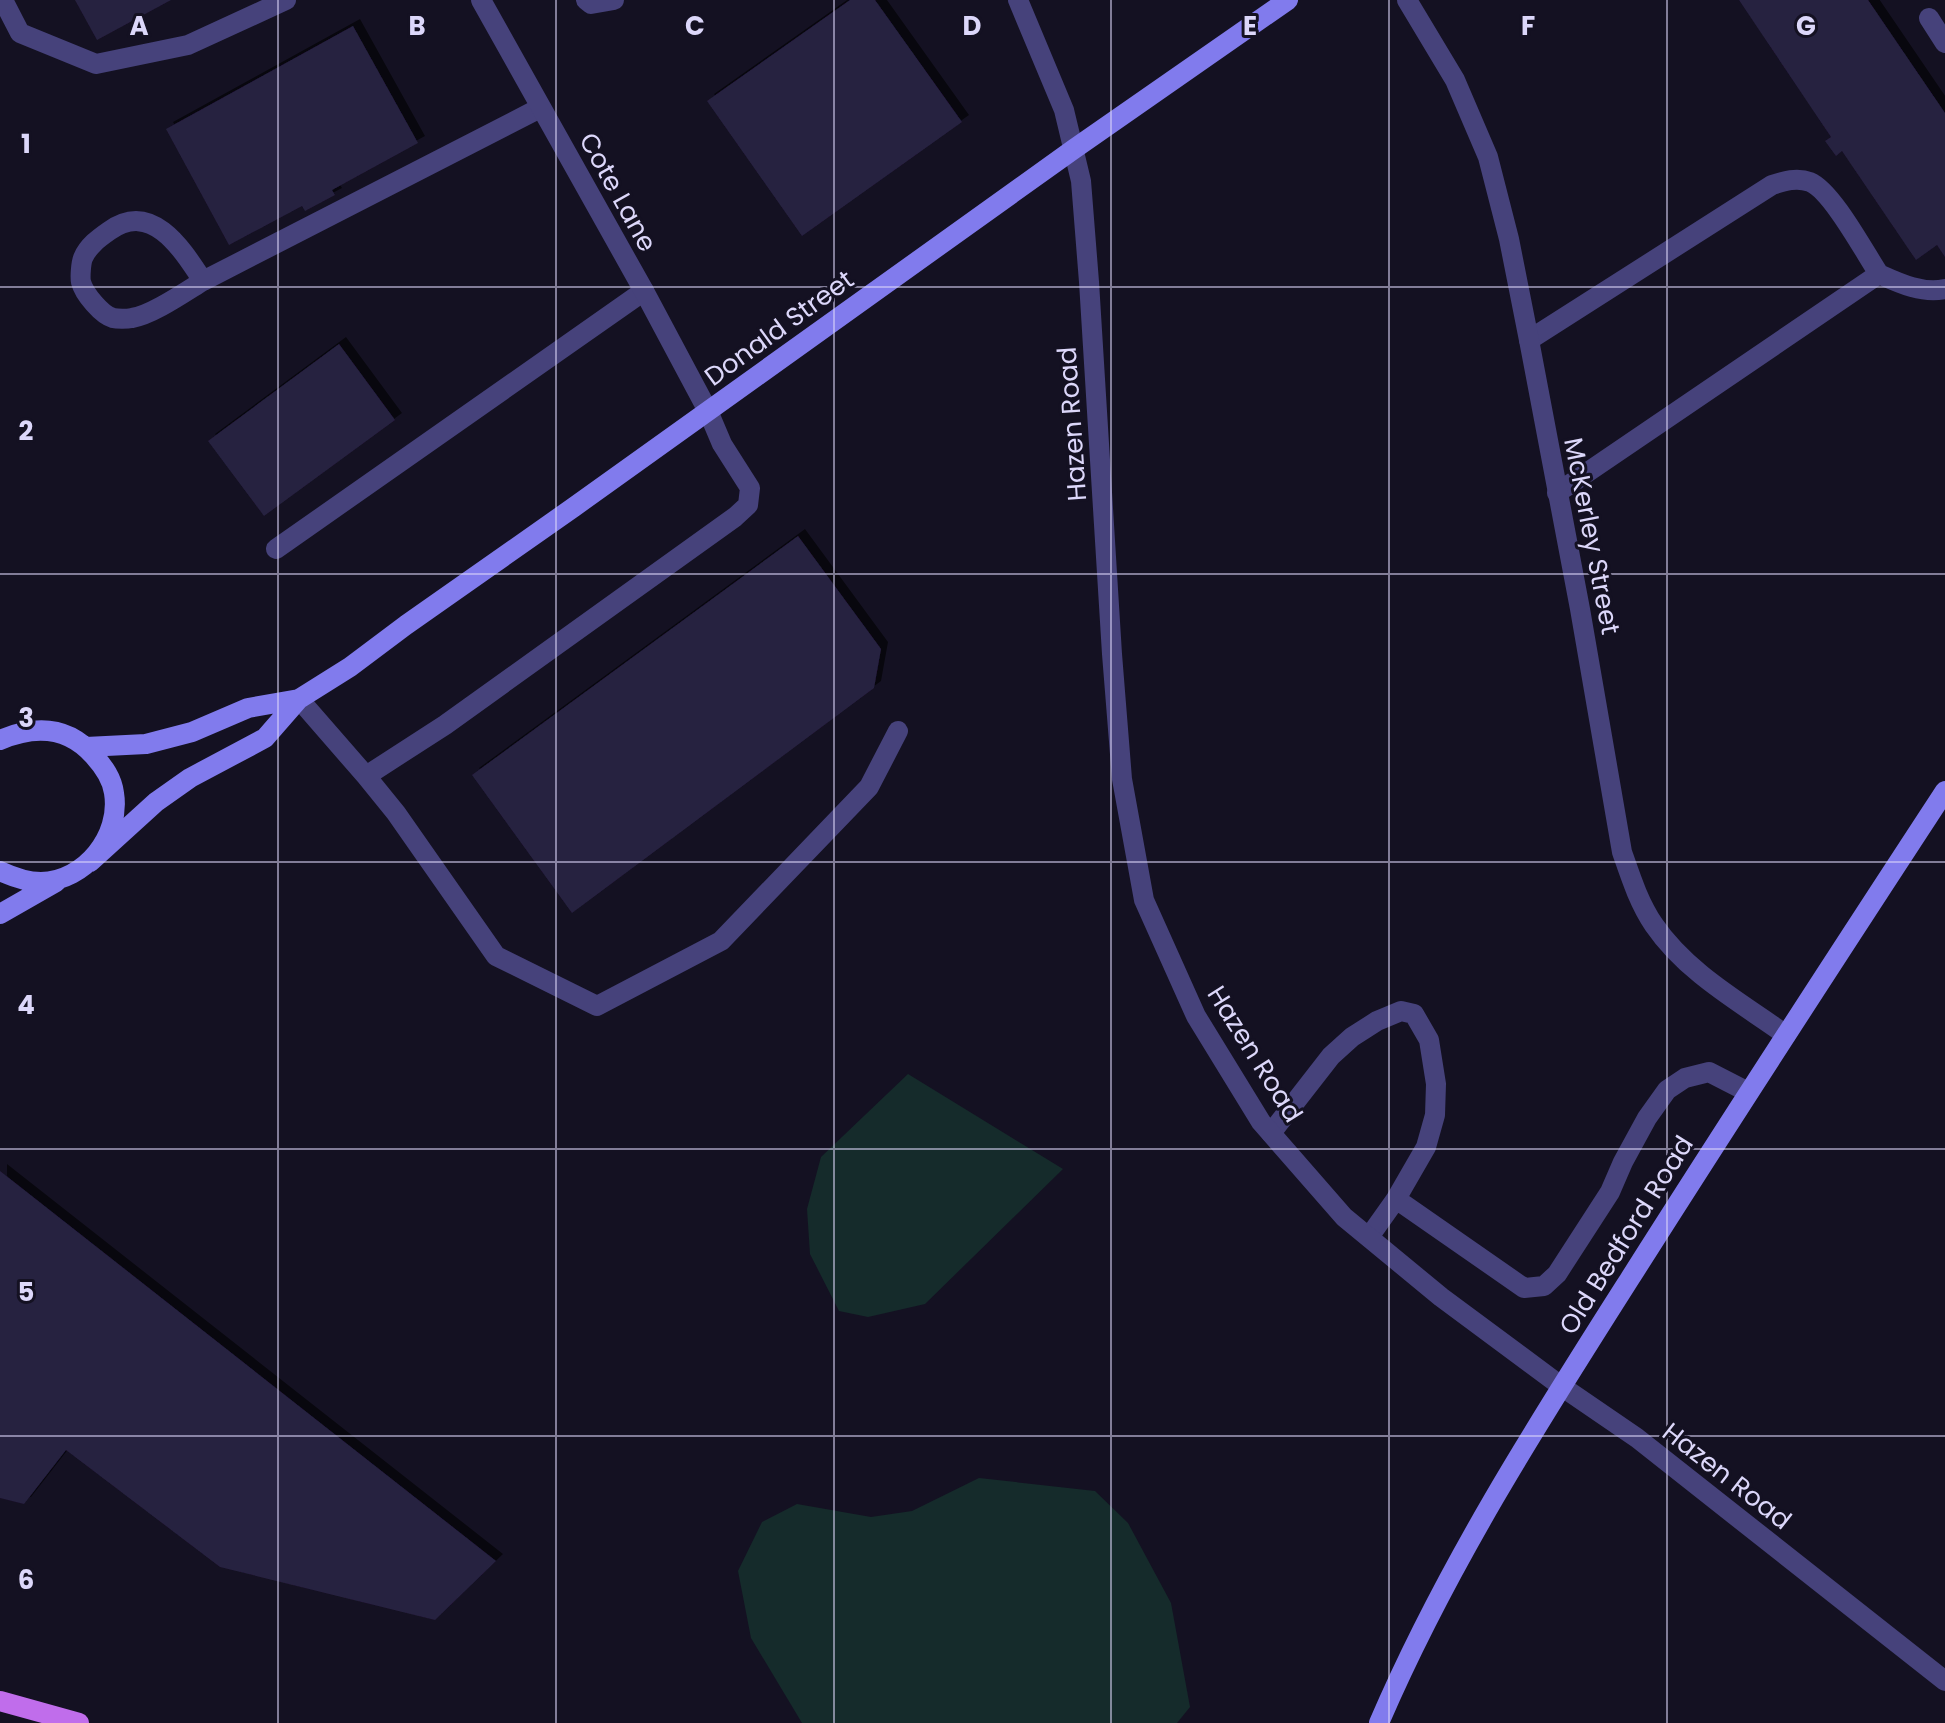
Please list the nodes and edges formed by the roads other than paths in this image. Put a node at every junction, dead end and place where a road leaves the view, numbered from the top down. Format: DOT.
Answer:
graph roads {
  1 [pos="3,0"];
  2 [pos="286,0"];
  3 [pos="481,0"];
  4 [pos="586,0"];
  5 [pos="614,0"];
  6 [pos="1018,0"];
  7 [pos="1288,0"];
  8 [pos="1407,0"];
  9 [pos="1929,18"];
  10 [pos="1945,43"];
  11 [pos="540,108"];
  12 [pos="1074,149"];
  13 [pos="1879,274"];
  14 [pos="203,281"];
  15 [pos="1945,289"];
  16 [pos="644,291"];
  17 [pos="1529,340"];
  18 [pos="708,411"];
  19 [pos="1557,493"];
  20 [pos="276,549"];
  21 [pos="299,699"];
  22 [pos="898,731"];
  23 [pos="0,740"];
  24 [pos="86,747"];
  25 [pos="366,776"];
  26 [pos="1945,791"];
  27 [pos="90,862"];
  28 [pos="0,871"];
  29 [pos="68,876"];
  30 [pos="0,914"];
  31 [pos="1786,1035"];
  32 [pos="1748,1092"];
  33 [pos="1271,1133"];
  34 [pos="1396,1199"];
  35 [pos="1369,1237"];
  36 [pos="1561,1386"];
  37 [pos="1945,1681"];
  38 [pos="0,1701"];
  39 [pos="79,1723"];
  40 [pos="1379,1723"];
  1 -- 2 [label="street"];
  3 -- 11 [label="street, Cote Lane"];
  4 -- 5 [label="street"];
  6 -- 12 [label="street, Hazen Road"];
  7 -- 12 [label="street, Donald Street"];
  8 -- 17 [label="street, McKerley Street"];
  9 -- 10 [label="street"];
  11 -- 14 [label="street"];
  11 -- 16 [label="street, Cote Lane"];
  12 -- 18 [label="street, Donald Street"];
  12 -- 33 [label="street, Hazen Road"];
  13 -- 15 [label="street"];
  13 -- 17 [label="street"];
  13 -- 19 [label="street"];
  14 -- 14 [label="street"];
  16 -- 18 [label="street, Cote Lane"];
  16 -- 20 [label="street"];
  17 -- 19 [label="street, McKerley Street"];
  18 -- 21 [label="street, Donald Street"];
  18 -- 25 [label="street, Cote Lane"];
  19 -- 31 [label="street, McKerley Street"];
  21 -- 24 [label="street, Donald Street"];
  21 -- 25 [label="street"];
  21 -- 27 [label="street, Donald Street"];
  22 -- 25 [label="street"];
  23 -- 24 [label="street, Donald Street"];
  24 -- 27 [label="street, Donald Street"];
  26 -- 31 [label="street, Old Bedford Road"];
  27 -- 29 [label="street, Donald Street"];
  28 -- 29 [label="street, Donald Street"];
  29 -- 30 [label="street, Donald Street"];
  31 -- 32 [label="street, Old Bedford Road"];
  32 -- 34 [label="street"];
  32 -- 36 [label="street, Old Bedford Road"];
  33 -- 34 [label="street"];
  33 -- 35 [label="street, Hazen Road"];
  34 -- 35 [label="street"];
  35 -- 36 [label="street, Hazen Road"];
  36 -- 37 [label="street, Hazen Road"];
  36 -- 40 [label="street, Old Bedford Road"];
  38 -- 39 [label="main road"];
}
